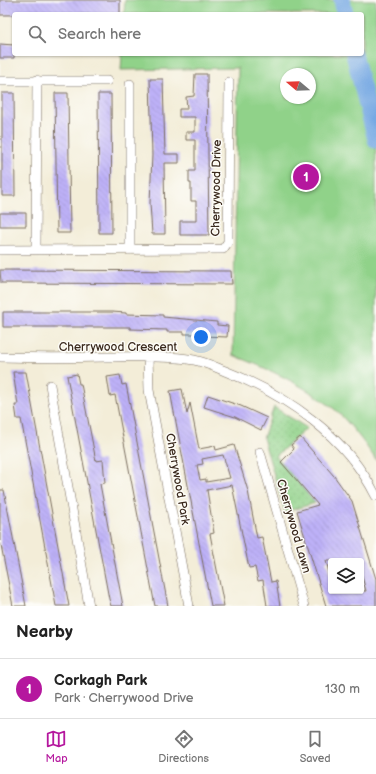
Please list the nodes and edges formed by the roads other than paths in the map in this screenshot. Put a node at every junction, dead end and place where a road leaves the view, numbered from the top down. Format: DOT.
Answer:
graph roads {
  1 [pos="37,80"];
  2 [pos="0,81"];
  3 [pos="107,81"];
  4 [pos="229,82"];
  5 [pos="130,84"];
  6 [pos="0,250"];
  7 [pos="36,250"];
  8 [pos="130,250"];
  9 [pos="148,356"];
  10 [pos="0,357"];
  11 [pos="50,385"];
  12 [pos="260,452"];
  13 [pos="376,496"];
  14 [pos="89,606"];
  15 [pos="190,606"];
  16 [pos="304,606"];
  1 -- 2 [label="street"];
  1 -- 3 [label="street"];
  1 -- 7 [label="street"];
  4 -- 8 [label="street, Cherrywood Drive"];
  5 -- 8 [label="street"];
  6 -- 7 [label="street, Cherrywood Drive"];
  7 -- 8 [label="street, Cherrywood Drive"];
  9 -- 10 [label="street, Cherrywood Crescent"];
  9 -- 13 [label="street, Cherrywood Crescent"];
  9 -- 15 [label="street, Cherrywood Park"];
  11 -- 14 [label="street"];
  12 -- 16 [label="street, Cherrywood Lawn"];
}
